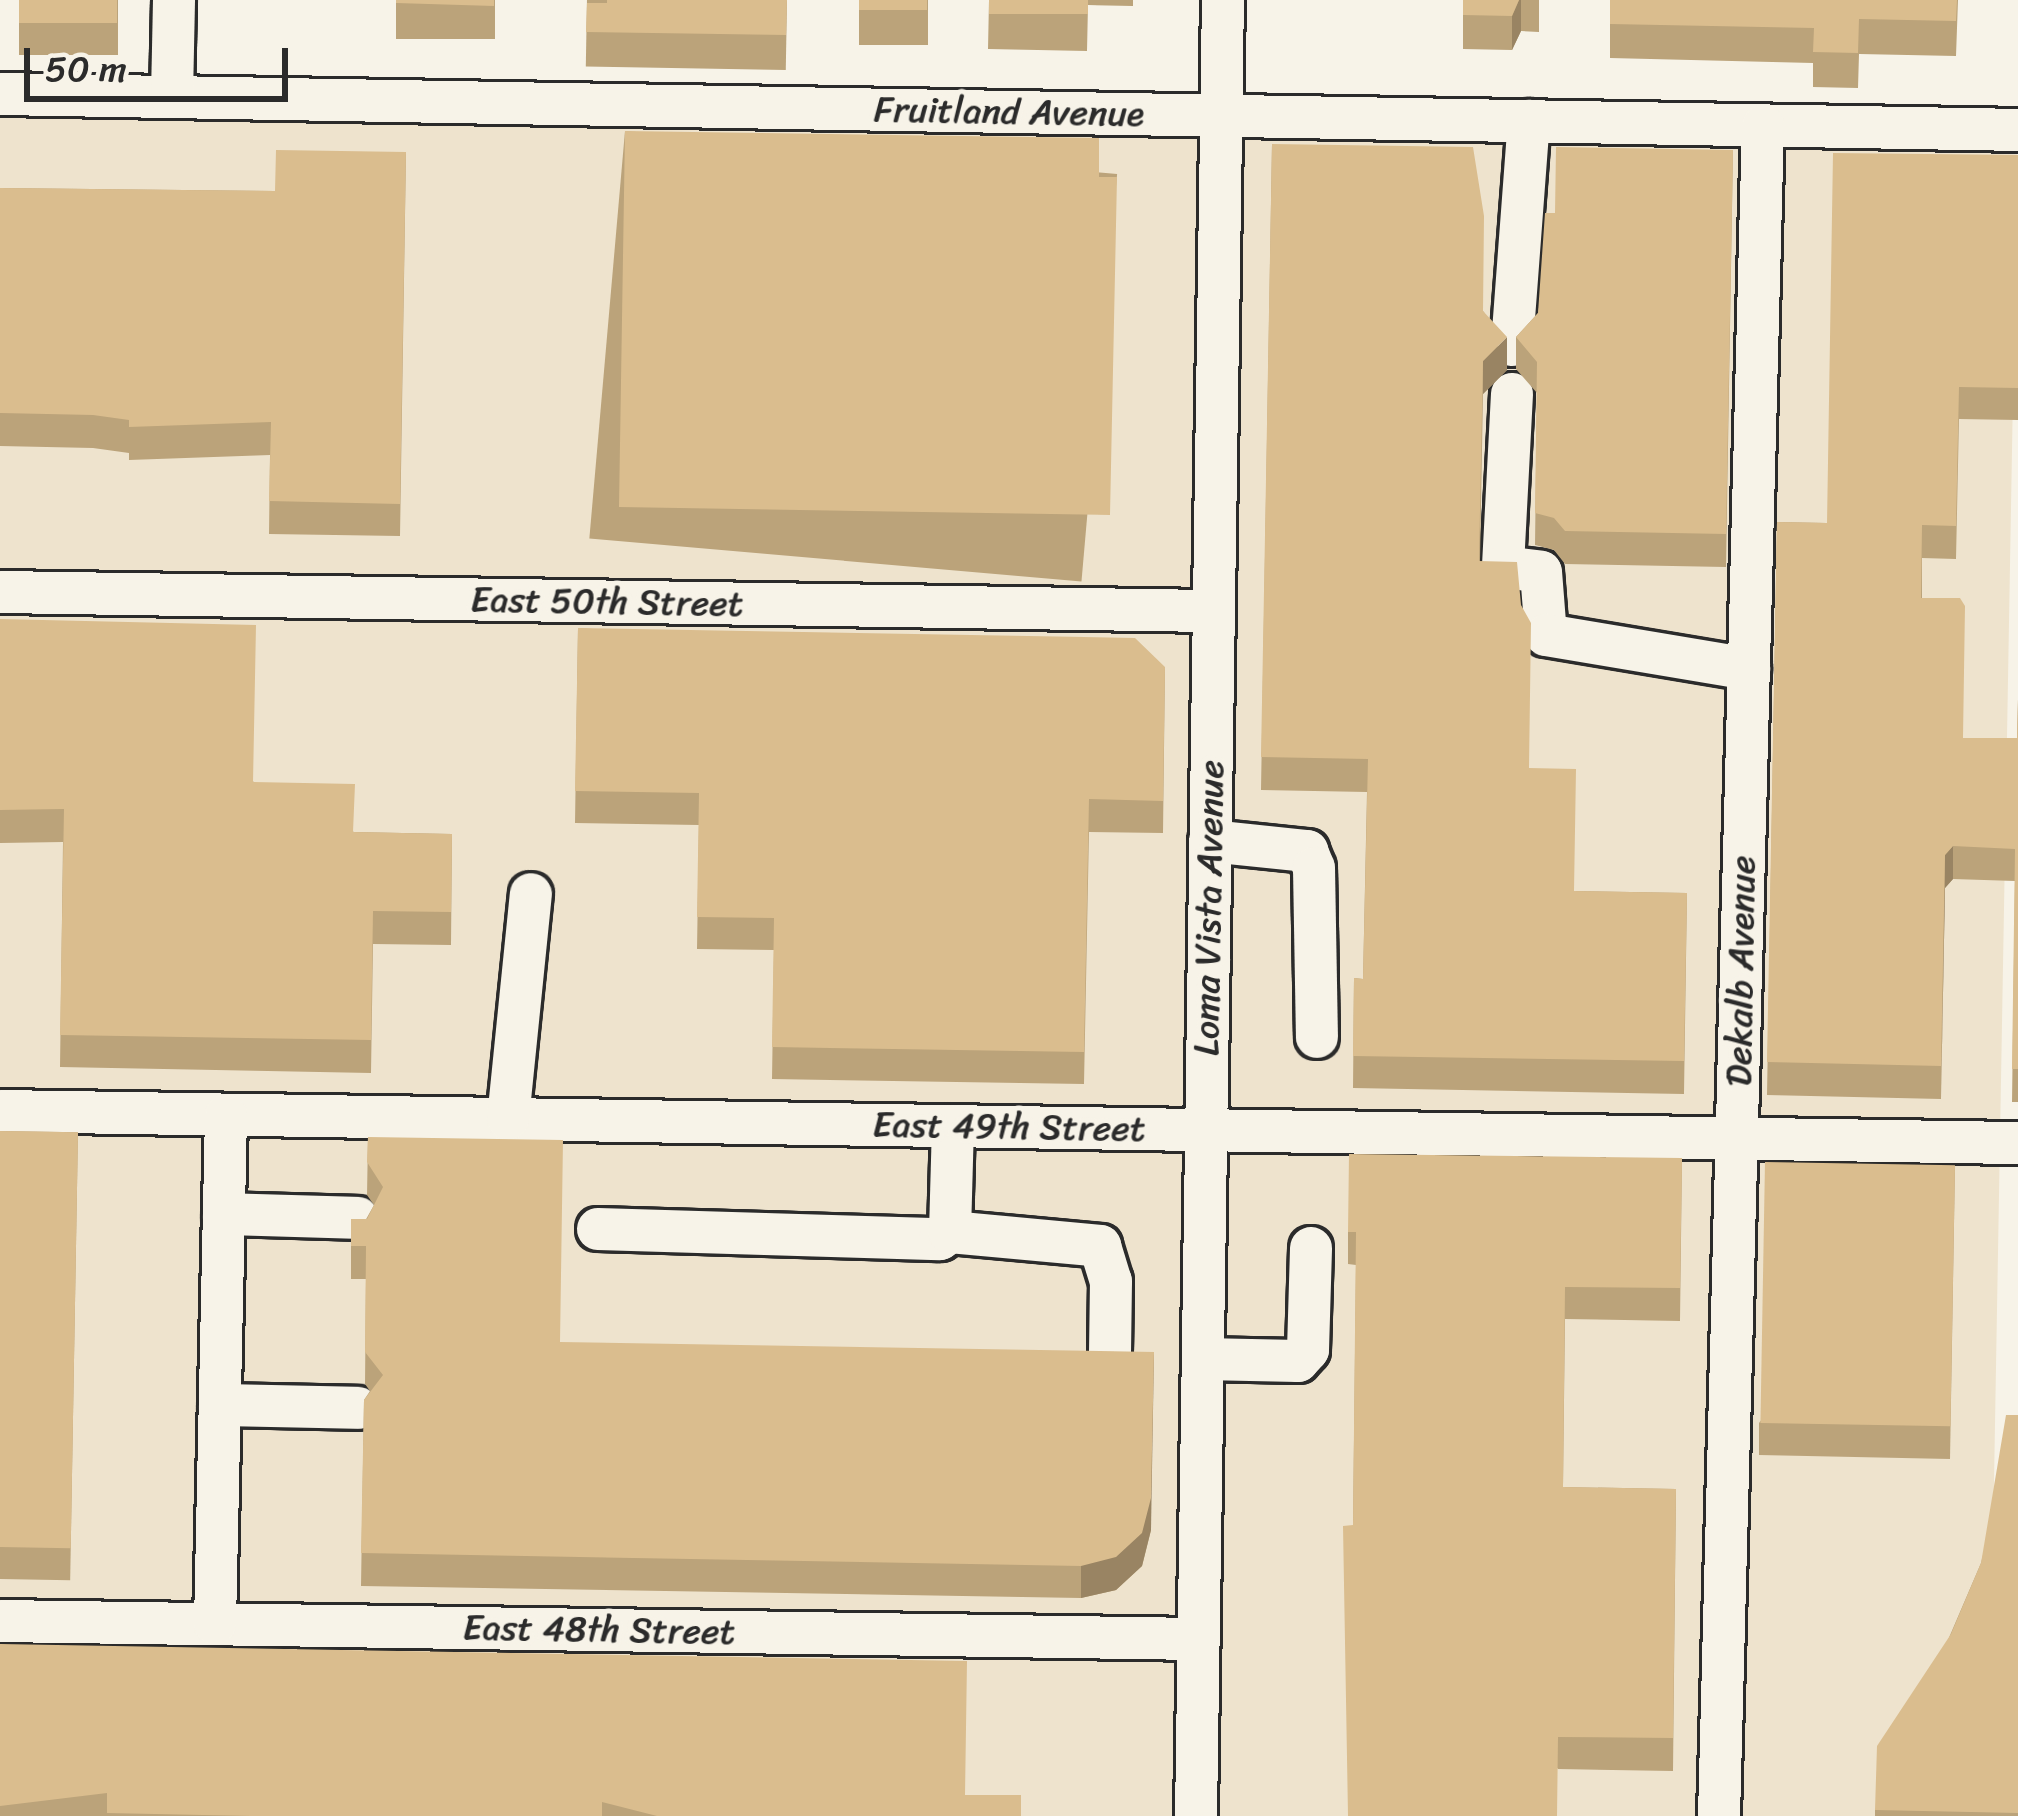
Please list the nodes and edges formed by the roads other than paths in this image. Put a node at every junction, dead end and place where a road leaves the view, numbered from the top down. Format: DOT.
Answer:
graph roads {
  1 [pos="174,0"];
  2 [pos="1223,0"];
  3 [pos="0,94"];
  4 [pos="172,97"];
  5 [pos="1220,116"];
  6 [pos="1529,122"];
  7 [pos="1762,126"];
  8 [pos="2018,130"];
  9 [pos="1512,345"];
  10 [pos="1512,394"];
  11 [pos="0,592"];
  12 [pos="1213,611"];
  13 [pos="1749,669"];
  14 [pos="1210,842"];
  15 [pos="531,894"];
  16 [pos="1317,1037"];
  17 [pos="0,1111"];
  18 [pos="226,1115"];
  19 [pos="508,1119"];
  20 [pos="953,1126"];
  21 [pos="1206,1130"];
  22 [pos="1737,1138"];
  23 [pos="2018,1143"];
  24 [pos="224,1214"];
  25 [pos="358,1217"];
  26 [pos="598,1229"];
  27 [pos="950,1232"];
  28 [pos="1311,1248"];
  29 [pos="1110,1351"];
  30 [pos="1203,1359"];
  31 [pos="220,1405"];
  32 [pos="358,1408"];
  33 [pos="0,1621"];
  34 [pos="215,1624"];
  35 [pos="1198,1639"];
  36 [pos="1196,1816"];
  37 [pos="1719,1816"];
  1 -- 4 [label="street"];
  2 -- 5 [label="street, Loma Vista Avenue"];
  3 -- 4 [label="street, Fruitland Avenue"];
  4 -- 5 [label="street, Fruitland Avenue"];
  5 -- 6 [label="street, Fruitland Avenue"];
  5 -- 12 [label="street, Loma Vista Avenue"];
  6 -- 7 [label="street, Fruitland Avenue"];
  6 -- 9 [label="street"];
  7 -- 8 [label="street, Fruitland Avenue"];
  7 -- 13 [label="street, Dekalb Avenue"];
  10 -- 13 [label="street"];
  11 -- 12 [label="street, East 50th Street"];
  12 -- 14 [label="street, Loma Vista Avenue"];
  13 -- 22 [label="street, Dekalb Avenue"];
  14 -- 16 [label="street"];
  14 -- 21 [label="street, Loma Vista Avenue"];
  15 -- 19 [label="street"];
  17 -- 18 [label="street, East 49th Street"];
  18 -- 19 [label="street, East 49th Street"];
  18 -- 24 [label="street"];
  19 -- 20 [label="street, East 49th Street"];
  20 -- 21 [label="street, East 49th Street"];
  20 -- 27 [label="street"];
  21 -- 22 [label="street, East 49th Street"];
  21 -- 30 [label="street, Loma Vista Avenue"];
  22 -- 23 [label="street, East 49th Street"];
  22 -- 37 [label="street, Dekalb Avenue"];
  24 -- 25 [label="street"];
  24 -- 31 [label="street"];
  26 -- 27 [label="street"];
  27 -- 29 [label="street"];
  28 -- 30 [label="street"];
  30 -- 35 [label="street, Loma Vista Avenue"];
  31 -- 32 [label="street"];
  31 -- 34 [label="street"];
  33 -- 34 [label="street, East 48th Street"];
  34 -- 35 [label="street, East 48th Street"];
  35 -- 36 [label="street, Loma Vista Avenue"];
}
